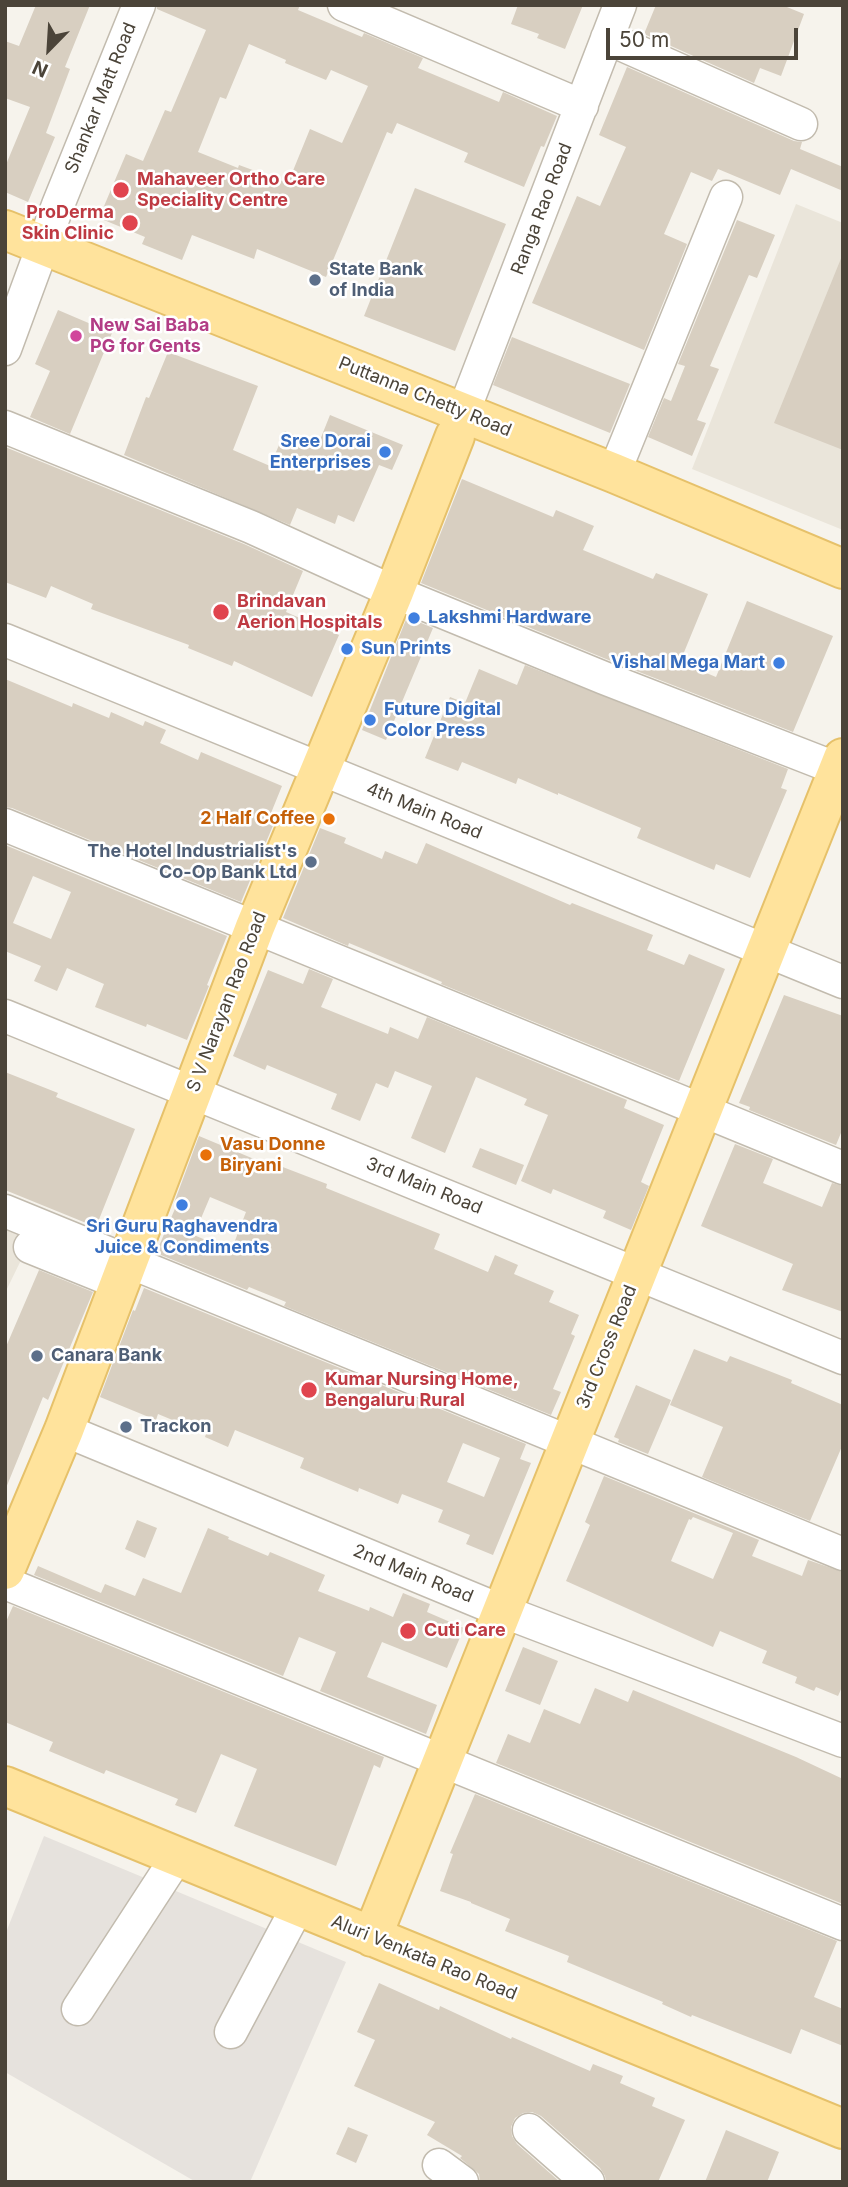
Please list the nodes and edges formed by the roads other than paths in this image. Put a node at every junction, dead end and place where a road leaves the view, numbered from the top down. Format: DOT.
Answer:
graph roads {
  1 [pos="139,5"];
  2 [pos="344,5"];
  3 [pos="620,5"];
  4 [pos="382,13"];
  5 [pos="607,38"];
  6 [pos="582,106"];
  7 [pos="801,124"];
  8 [pos="726,197"];
  9 [pos="5,230"];
  10 [pos="28,255"];
  11 [pos="5,349"];
  12 [pos="459,424"];
  13 [pos="5,427"];
  14 [pos="614,473"];
  15 [pos="843,569"];
  16 [pos="843,591"];
  17 [pos="394,592"];
  18 [pos="5,640"];
  19 [pos="841,766"];
  20 [pos="321,769"];
  21 [pos="5,825"];
  22 [pos="255,927"];
  23 [pos="766,950"];
  24 [pos="843,982"];
  25 [pos="5,1016"];
  26 [pos="192,1091"];
  27 [pos="702,1110"];
  28 [pos="843,1168"];
  29 [pos="5,1211"];
  30 [pos="30,1247"];
  31 [pos="124,1271"];
  32 [pos="637,1273"];
  33 [pos="843,1358"];
  34 [pos="64,1430"];
  35 [pos="569,1442"];
  36 [pos="843,1554"];
  37 [pos="5,1570"];
  38 [pos="5,1583"];
  39 [pos="502,1611"];
  40 [pos="843,1741"];
  41 [pos="442,1763"];
  42 [pos="5,1786"];
  43 [pos="177,1857"];
  44 [pos="298,1906"];
  45 [pos="843,1924"];
  46 [pos="372,1937"];
  47 [pos="78,2008"];
  48 [pos="231,2032"];
  49 [pos="843,2129"];
  50 [pos="529,2130"];
  51 [pos="588,2182"];
  1 -- 10 [label="street, Shankar Matt Road"];
  2 -- 4 [label="street"];
  3 -- 5 [label="street, Ranga Rao Road"];
  4 -- 6 [label="street"];
  5 -- 6 [label="street, Ranga Rao Road"];
  5 -- 7 [label="street"];
  6 -- 12 [label="street, Ranga Rao Road"];
  8 -- 14 [label="street"];
  9 -- 10 [label="main road, Puttanna Chetty Road"];
  10 -- 11 [label="street, Shankar Matt Road"];
  10 -- 12 [label="main road, Puttanna Chetty Road"];
  12 -- 14 [label="main road, Puttanna Chetty Road"];
  12 -- 16 [label="main road, Puttanna Chetty Road"];
  12 -- 17 [label="main road, S V Narayan Rao Road"];
  13 -- 17 [label="street"];
  14 -- 15 [label="main road, Puttanna Chetty Road"];
  17 -- 19 [label="street"];
  17 -- 20 [label="main road, S V Narayan Rao Road"];
  18 -- 20 [label="street, 4th Main Road"];
  19 -- 23 [label="main road, 3rd Cross Road"];
  20 -- 22 [label="main road, S V Narayan Rao Road"];
  20 -- 23 [label="street, 4th Main Road"];
  21 -- 22 [label="street"];
  22 -- 26 [label="main road, S V Narayan Rao Road"];
  22 -- 27 [label="street"];
  23 -- 24 [label="street, 4th Main Road"];
  23 -- 27 [label="main road, 3rd Cross Road"];
  25 -- 26 [label="street, 3rd Main Road"];
  26 -- 31 [label="main road, S V Narayan Rao Road"];
  26 -- 32 [label="street, 3rd Main Road"];
  27 -- 28 [label="street"];
  27 -- 32 [label="main road, 3rd Cross Road"];
  29 -- 31 [label="street"];
  30 -- 31 [label="street"];
  31 -- 34 [label="main road, S V Narayan Rao Road"];
  31 -- 35 [label="street"];
  32 -- 33 [label="street, 3rd Main Road"];
  32 -- 35 [label="main road, 3rd Cross Road"];
  34 -- 37 [label="main road, S V Narayan Rao Road"];
  34 -- 39 [label="street, 2nd Main Road"];
  35 -- 36 [label="street"];
  35 -- 39 [label="main road, 3rd Cross Road"];
  38 -- 41 [label="street"];
  39 -- 40 [label="street, 2nd Main Road"];
  39 -- 41 [label="main road, 3rd Cross Road"];
  41 -- 45 [label="street"];
  41 -- 46 [label="main road, 3rd Cross Road"];
  42 -- 43 [label="main road, Aluri Venkata Rao Road"];
  43 -- 44 [label="main road, Aluri Venkata Rao Road"];
  43 -- 47 [label="street"];
  44 -- 46 [label="main road, Aluri Venkata Rao Road"];
  44 -- 48 [label="street"];
  46 -- 49 [label="main road, Aluri Venkata Rao Road"];
  50 -- 51 [label="street"];
}
